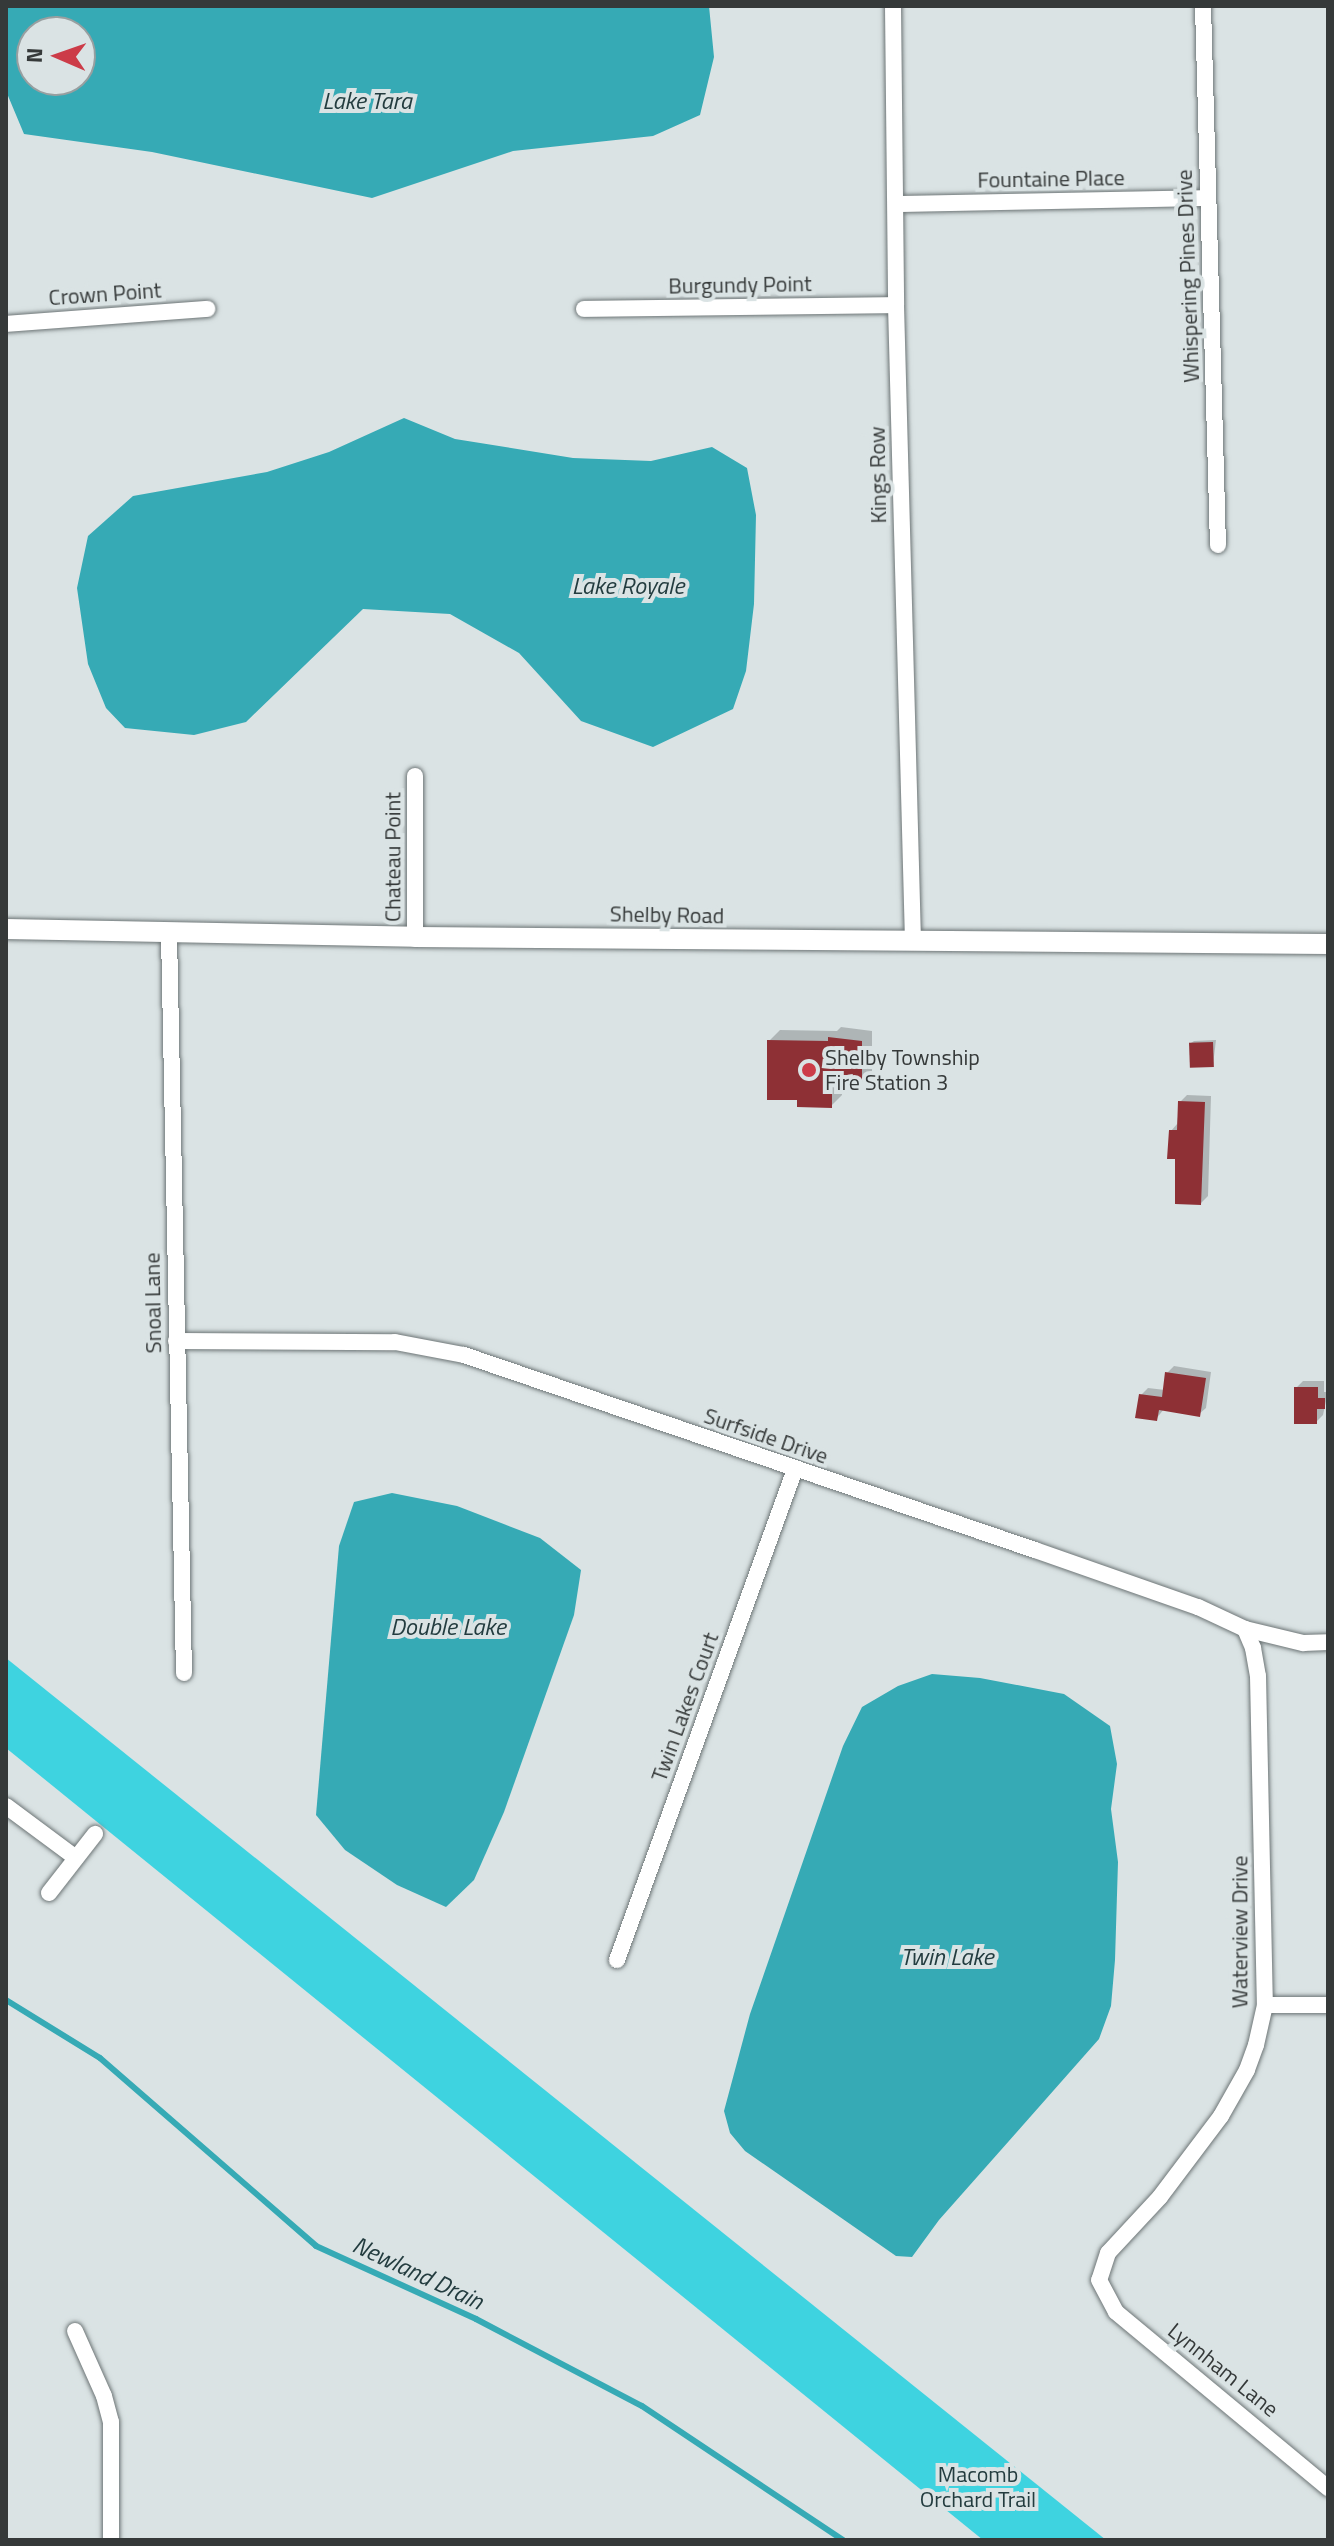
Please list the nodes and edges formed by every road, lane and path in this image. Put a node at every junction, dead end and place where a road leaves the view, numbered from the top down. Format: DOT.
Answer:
graph roads {
  1 [pos="893,6"];
  2 [pos="1203,6"];
  3 [pos="1207,198"];
  4 [pos="896,204"];
  5 [pos="896,305"];
  6 [pos="207,309"];
  7 [pos="584,309"];
  8 [pos="6,324"];
  9 [pos="1218,545"];
  10 [pos="415,776"];
  11 [pos="6,929"];
  12 [pos="169,933"];
  13 [pos="415,937"];
  14 [pos="913,942"];
  15 [pos="1328,944"];
  16 [pos="176,1341"];
  17 [pos="795,1469"];
  18 [pos="1245,1629"];
  19 [pos="1328,1642"];
  20 [pos="184,1673"];
  21 [pos="6,1806"];
  22 [pos="95,1834"];
  23 [pos="76,1858"];
  24 [pos="49,1893"];
  25 [pos="617,1960"];
  26 [pos="1265,2005"];
  27 [pos="1328,2005"];
  28 [pos="1099,2280"];
  29 [pos="75,2331"];
  30 [pos="1328,2488"];
  31 [pos="111,2540"];
  1 -- 4 [label="street, Kings Row"];
  2 -- 3 [label="street, Whispering Pines Drive"];
  3 -- 4 [label="street, Fountaine Place"];
  3 -- 9 [label="street, Whispering Pines Drive"];
  4 -- 5 [label="street, Kings Row"];
  5 -- 7 [label="street, Burgundy Point"];
  5 -- 14 [label="street, Kings Row"];
  6 -- 8 [label="street, Crown Point"];
  10 -- 13 [label="street, Chateau Point"];
  11 -- 12 [label="street, Shelby Road"];
  12 -- 13 [label="street, Shelby Road"];
  12 -- 16 [label="street, Snoal Lane"];
  13 -- 14 [label="street, Shelby Road"];
  14 -- 15 [label="street, Shelby Road"];
  16 -- 17 [label="street, Surfside Drive"];
  16 -- 20 [label="street, Snoal Lane"];
  17 -- 18 [label="street, Surfside Drive"];
  17 -- 25 [label="street, Twin Lakes Court"];
  18 -- 19 [label="street, Surfside Drive"];
  18 -- 26 [label="street, Waterview Drive"];
  21 -- 23 [label="street"];
  22 -- 23 [label="street"];
  23 -- 24 [label="street"];
  26 -- 27 [label="street"];
  26 -- 28 [label="street, Waterview Drive"];
  28 -- 30 [label="street, Lynnham Lane"];
  29 -- 31 [label="street"];
}
